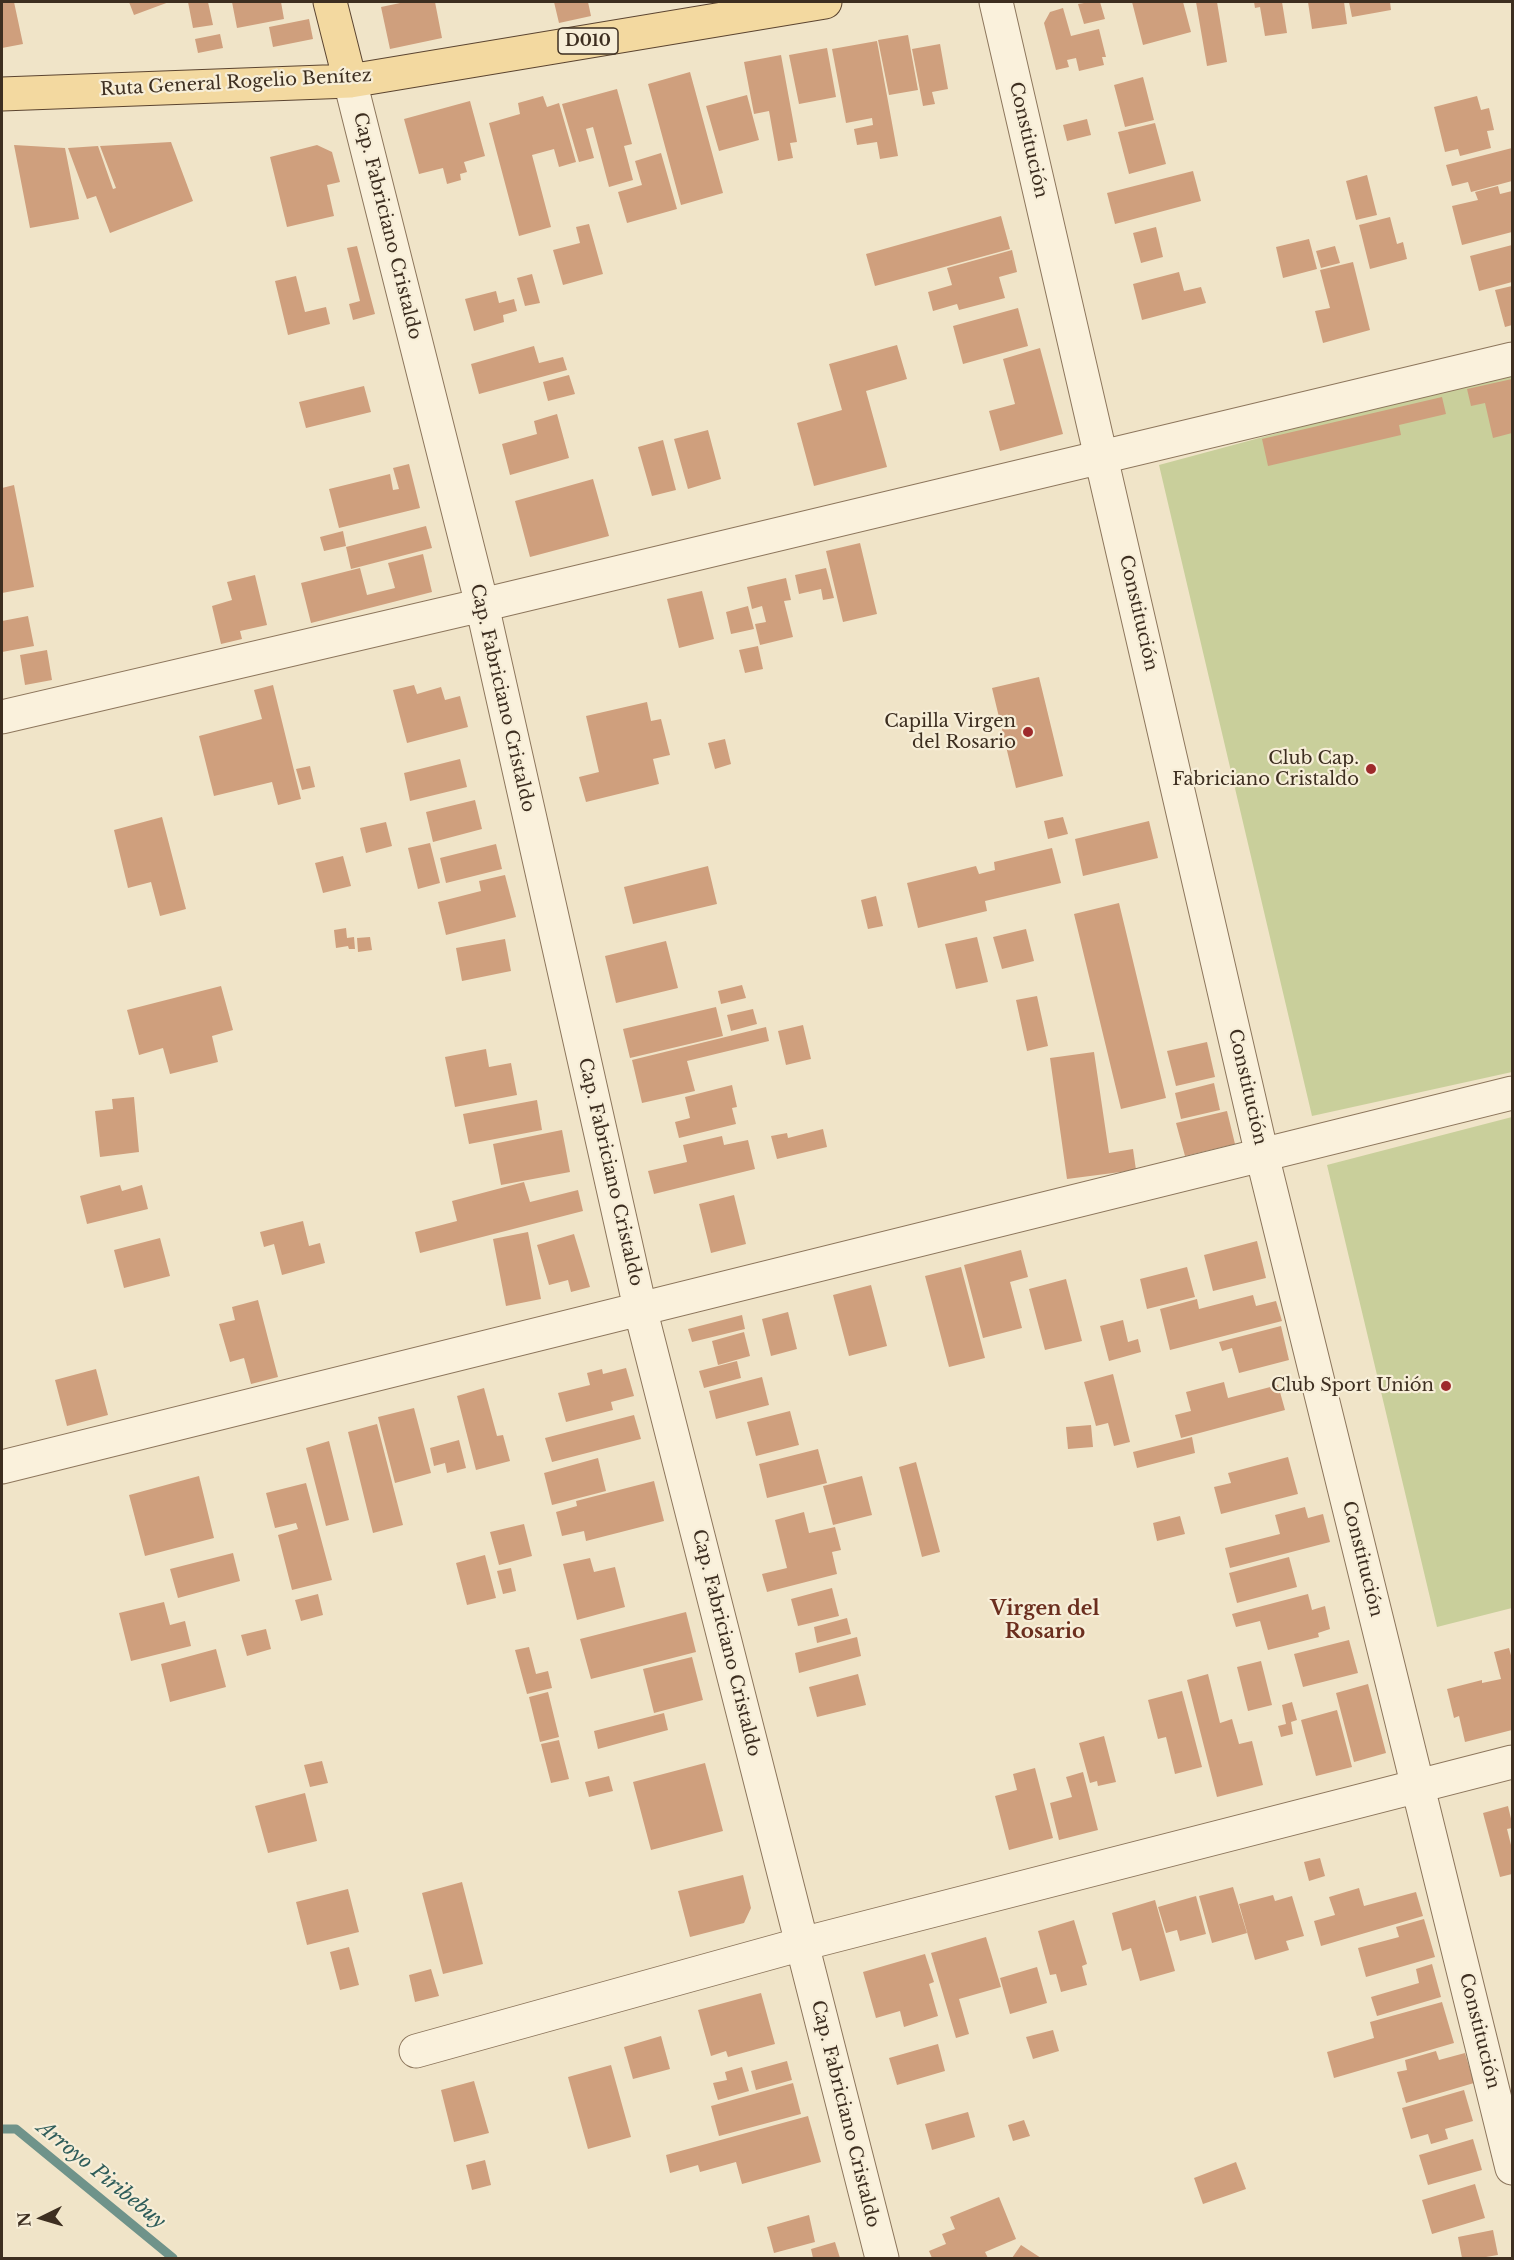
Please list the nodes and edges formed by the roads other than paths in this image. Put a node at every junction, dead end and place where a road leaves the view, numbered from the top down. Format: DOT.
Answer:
graph roads {
  1 [pos="330,2"];
  2 [pos="825,2"];
  3 [pos="996,2"];
  4 [pos="350,81"];
  5 [pos="2,94"];
  6 [pos="1512,358"];
  7 [pos="1102,455"];
  8 [pos="482,605"];
  9 [pos="2,717"];
  10 [pos="1512,1093"];
  11 [pos="1262,1155"];
  12 [pos="640,1308"];
  13 [pos="2,1467"];
  14 [pos="1512,1762"];
  15 [pos="1418,1785"];
  16 [pos="802,1944"];
  17 [pos="416,2051"];
  18 [pos="1512,2168"];
  19 [pos="882,2259"];
  1 -- 4 [label="main road"];
  2 -- 4 [label="main road, Ruta General Rogelio Benítez / D010"];
  3 -- 7 [label="street, Constitución"];
  4 -- 5 [label="main road, Ruta General Rogelio Benítez / D010"];
  4 -- 8 [label="street, Cap. Fabriciano Cristaldo"];
  6 -- 7 [label="street"];
  7 -- 8 [label="street"];
  7 -- 11 [label="street, Constitución"];
  8 -- 9 [label="street"];
  8 -- 12 [label="street, Cap. Fabriciano Cristaldo"];
  10 -- 11 [label="street"];
  11 -- 12 [label="street"];
  11 -- 15 [label="street, Constitución"];
  12 -- 13 [label="street"];
  12 -- 16 [label="street, Cap. Fabriciano Cristaldo"];
  14 -- 15 [label="street"];
  15 -- 16 [label="street"];
  15 -- 18 [label="street, Constitución"];
  16 -- 17 [label="street"];
  16 -- 19 [label="street, Cap. Fabriciano Cristaldo"];
}
